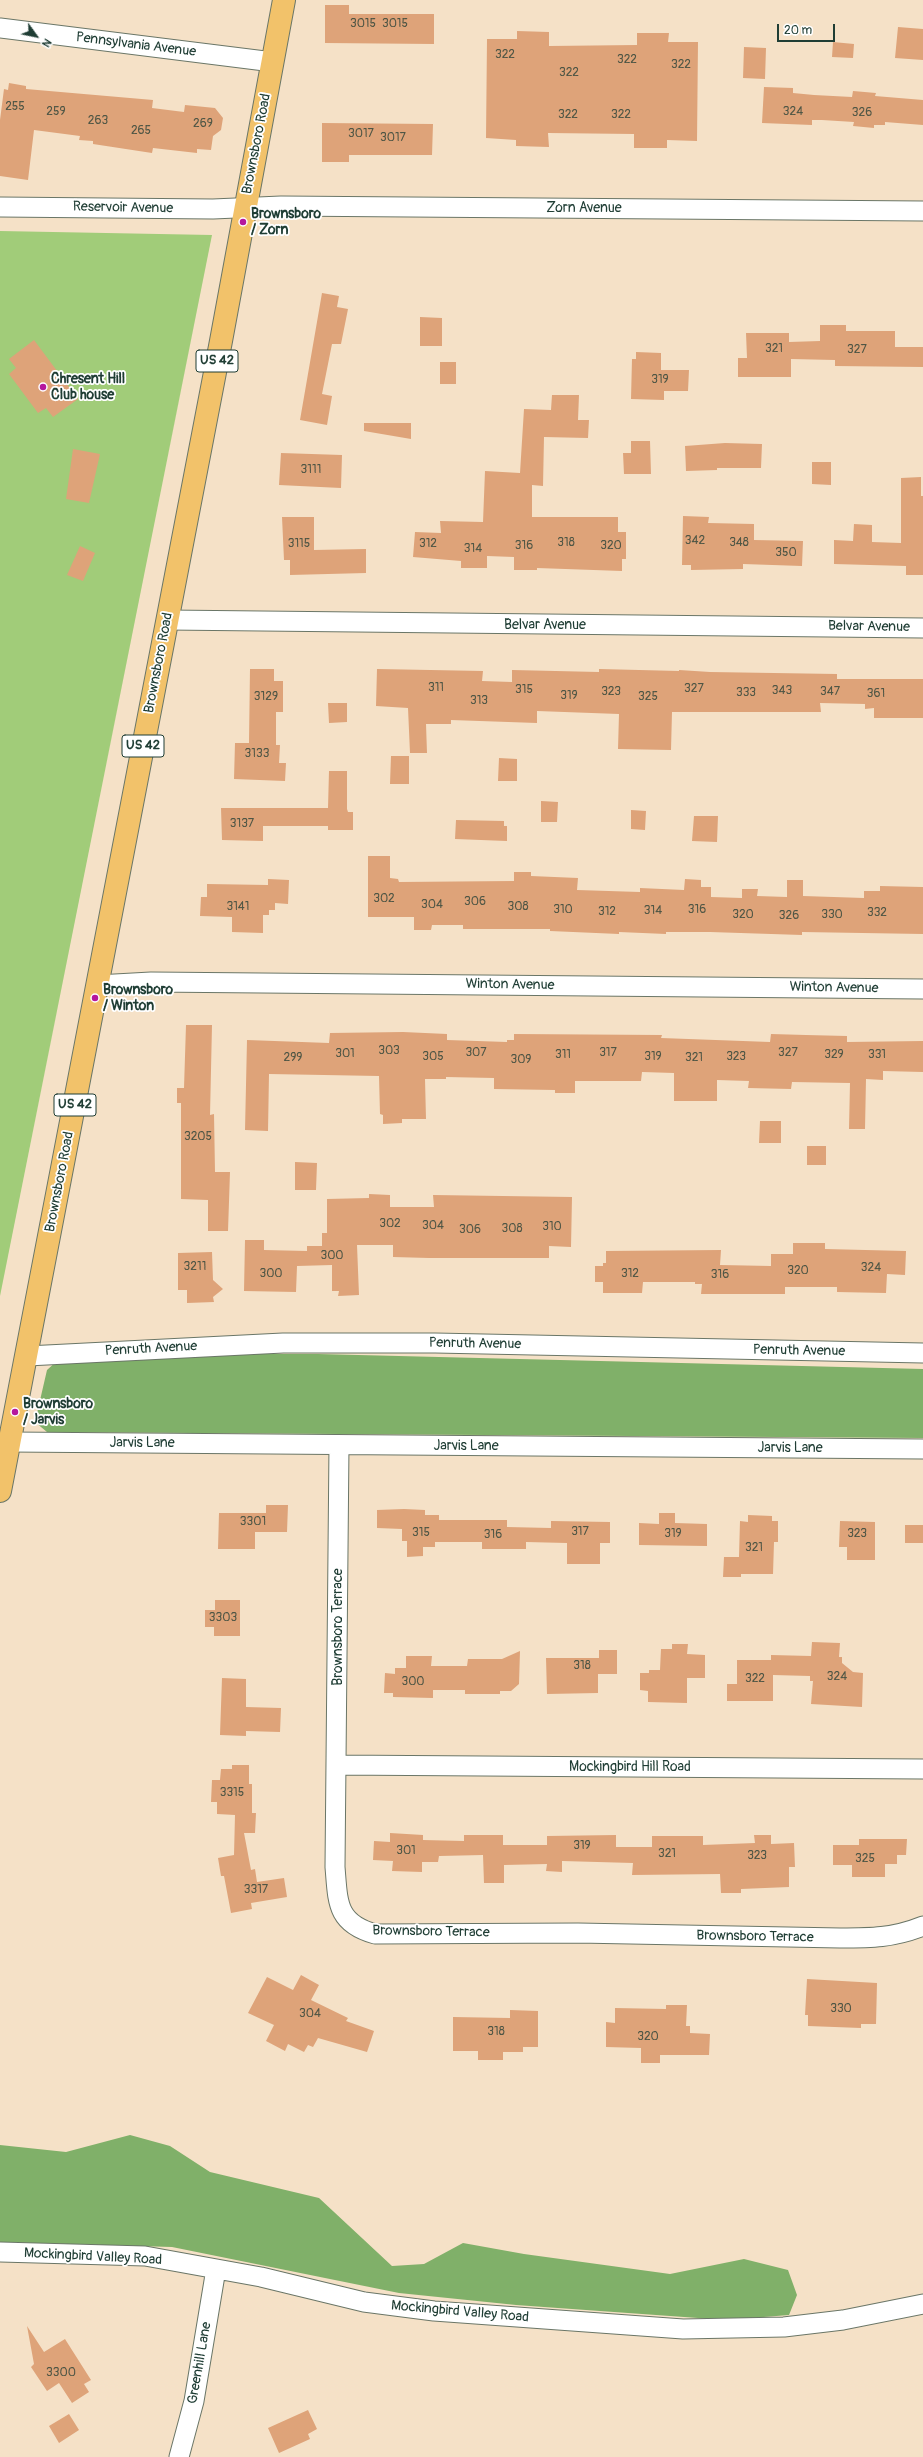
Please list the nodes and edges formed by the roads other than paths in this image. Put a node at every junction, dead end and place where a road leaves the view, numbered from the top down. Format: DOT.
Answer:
graph roads {
  1 [pos="284,0"];
  2 [pos="0,28"];
  3 [pos="273,62"];
  4 [pos="0,207"];
  5 [pos="245,207"];
  6 [pos="923,211"];
  7 [pos="167,620"];
  8 [pos="923,628"];
  9 [pos="97,985"];
  10 [pos="923,989"];
  11 [pos="923,1353"];
  12 [pos="27,1356"];
  13 [pos="10,1442"];
  14 [pos="339,1445"];
  15 [pos="923,1449"];
  16 [pos="0,1491"];
  17 [pos="336,1765"];
  18 [pos="923,1769"];
  19 [pos="923,1926"];
  20 [pos="0,2252"];
  21 [pos="216,2269"];
  22 [pos="923,2304"];
  23 [pos="179,2457"];
  1 -- 3 [label="main road, Brownsboro Road / US 42"];
  2 -- 3 [label="street, Pennsylvania Avenue"];
  3 -- 5 [label="main road, Brownsboro Road / US 42"];
  4 -- 5 [label="street, Reservoir Avenue"];
  5 -- 6 [label="street, Zorn Avenue"];
  5 -- 7 [label="main road, Brownsboro Road / US 42"];
  7 -- 8 [label="street, Belvar Avenue"];
  7 -- 9 [label="main road, Brownsboro Road / US 42"];
  9 -- 10 [label="street, Winton Avenue"];
  9 -- 12 [label="main road, Brownsboro Road / US 42"];
  11 -- 12 [label="street, Penruth Avenue"];
  12 -- 13 [label="main road, Brownsboro Road / US 42"];
  13 -- 14 [label="street, Jarvis Lane"];
  13 -- 16 [label="main road, Brownsboro Road / US 42"];
  14 -- 15 [label="street, Jarvis Lane"];
  14 -- 17 [label="street, Brownsboro Terrace"];
  17 -- 18 [label="street, Mockingbird Hill Road"];
  17 -- 19 [label="street, Brownsboro Terrace"];
  20 -- 21 [label="street, Mockingbird Valley Road"];
  21 -- 22 [label="street, Mockingbird Valley Road"];
  21 -- 23 [label="street, Greenhill Lane"];
}
